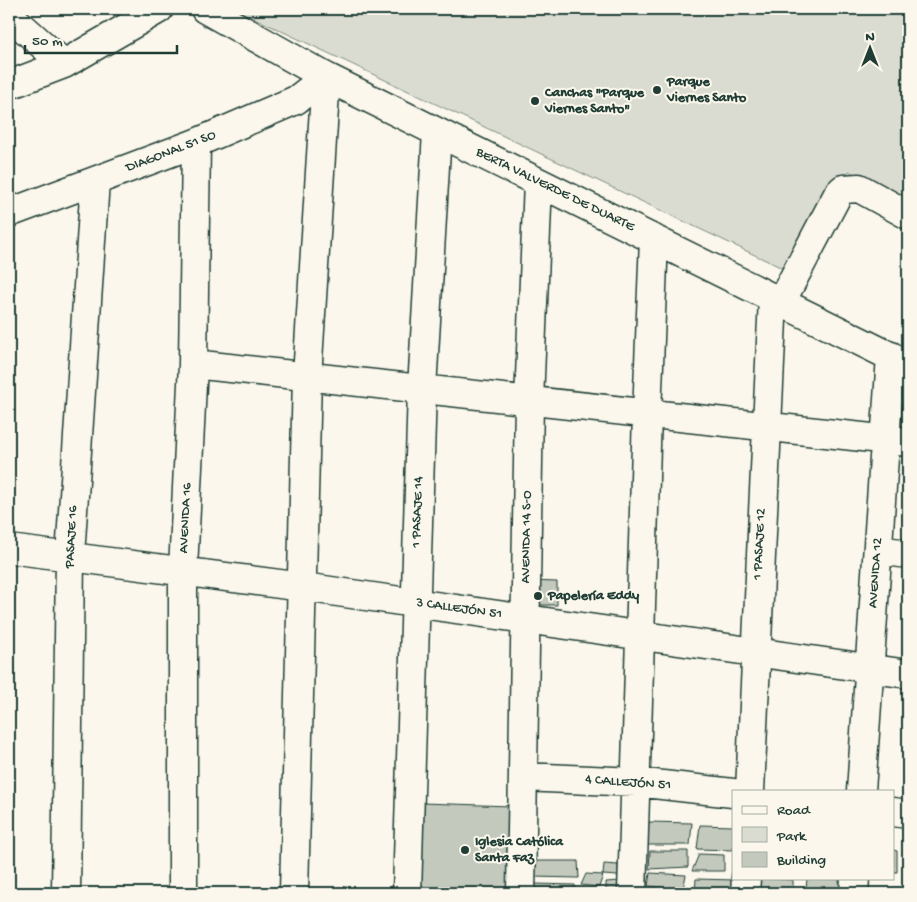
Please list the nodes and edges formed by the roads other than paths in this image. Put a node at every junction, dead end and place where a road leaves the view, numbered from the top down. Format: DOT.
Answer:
graph roads {
  1 [pos="158,9"];
  2 [pos="205,9"];
  3 [pos="9,16"];
  4 [pos="64,64"];
  5 [pos="326,77"];
  6 [pos="9,85"];
  7 [pos="437,132"];
  8 [pos="196,143"];
  9 [pos="95,181"];
  10 [pos="538,182"];
  11 [pos="9,212"];
  12 [pos="908,215"];
  13 [pos="654,239"];
  14 [pos="777,300"];
  15 [pos="900,360"];
  16 [pos="193,364"];
  17 [pos="307,377"];
  18 [pos="422,389"];
  19 [pos="529,401"];
  20 [pos="647,414"];
  21 [pos="766,427"];
  22 [pos="897,441"];
  23 [pos="9,548"];
  24 [pos="878,550"];
  25 [pos="908,554"];
  26 [pos="70,556"];
  27 [pos="183,570"];
  28 [pos="303,587"];
  29 [pos="415,603"];
  30 [pos="526,618"];
  31 [pos="640,635"];
  32 [pos="755,652"];
  33 [pos="870,668"];
  34 [pos="908,674"];
  35 [pos="523,778"];
  36 [pos="636,782"];
  37 [pos="750,790"];
  38 [pos="861,790"];
  39 [pos="732,794"];
  40 [pos="894,812"];
  41 [pos="908,814"];
  42 [pos="746,880"];
  43 [pos="855,880"];
  44 [pos="66,893"];
  45 [pos="182,893"];
  46 [pos="294,893"];
  47 [pos="407,893"];
  48 [pos="521,893"];
  49 [pos="632,893"];
  50 [pos="745,893"];
  51 [pos="854,893"];
  1 -- 4 [label="street"];
  2 -- 5 [label="street, BERTA VALVERDE DE DUARTE"];
  3 -- 4 [label="street"];
  4 -- 6 [label="street"];
  5 -- 7 [label="street, BERTA VALVERDE DE DUARTE"];
  5 -- 8 [label="street, DIAGONAL 51 SO"];
  5 -- 17 [label="street"];
  7 -- 10 [label="street, BERTA VALVERDE DE DUARTE"];
  7 -- 18 [label="street, 1 PASAJE 14"];
  8 -- 9 [label="street, DIAGONAL 51 SO"];
  8 -- 16 [label="street, AVENIDA 16"];
  9 -- 11 [label="street, DIAGONAL 51 SO"];
  9 -- 26 [label="street, PASAJE 16"];
  10 -- 13 [label="street, BERTA VALVERDE DE DUARTE"];
  10 -- 19 [label="street, AVENIDA 14 S-O"];
  12 -- 14 [label="street"];
  13 -- 14 [label="street, BERTA VALVERDE DE DUARTE"];
  13 -- 20 [label="street"];
  14 -- 15 [label="street, BERTA VALVERDE DE DUARTE"];
  14 -- 21 [label="street, 1 PASAJE 12"];
  15 -- 22 [label="street, AVENIDA 12"];
  16 -- 17 [label="street"];
  16 -- 27 [label="street, AVENIDA 16"];
  17 -- 18 [label="street"];
  17 -- 28 [label="street"];
  18 -- 19 [label="street"];
  18 -- 29 [label="street, 1 PASAJE 14"];
  19 -- 20 [label="street"];
  19 -- 30 [label="street, AVENIDA 14 S-O"];
  20 -- 21 [label="street"];
  20 -- 31 [label="street"];
  21 -- 22 [label="street"];
  21 -- 32 [label="street, 1 PASAJE 12"];
  22 -- 24 [label="street, AVENIDA 12"];
  23 -- 26 [label="street, 3 CALLEJÓN 51"];
  24 -- 25 [label="street"];
  24 -- 33 [label="street, AVENIDA 12"];
  26 -- 27 [label="street, 3 CALLEJÓN 51"];
  26 -- 44 [label="street, PASAJE 16"];
  27 -- 28 [label="street, 3 CALLEJÓN 51"];
  27 -- 45 [label="street, AVENIDA 16"];
  28 -- 29 [label="street, 3 CALLEJÓN 51"];
  28 -- 46 [label="street"];
  29 -- 30 [label="street, 3 CALLEJÓN 51"];
  29 -- 47 [label="street, 1 PASAJE 14"];
  30 -- 31 [label="street, 3 CALLEJÓN 51"];
  30 -- 35 [label="street, AVENIDA 14 S-O"];
  31 -- 32 [label="street, 3 CALLEJÓN 51"];
  31 -- 36 [label="street"];
  32 -- 33 [label="street, 3 CALLEJÓN 51"];
  32 -- 37 [label="street, 1 PASAJE 12"];
  33 -- 34 [label="street, 3 CALLEJÓN 51"];
  33 -- 38 [label="street, AVENIDA 12"];
  35 -- 36 [label="street, 4 CALLEJÓN 51"];
  35 -- 48 [label="street, AVENIDA 14 S-O"];
  36 -- 39 [label="street, 4 CALLEJÓN 51"];
  36 -- 49 [label="street"];
  40 -- 41 [label="street"];
  42 -- 50 [label="street"];
  43 -- 51 [label="street"];
}
